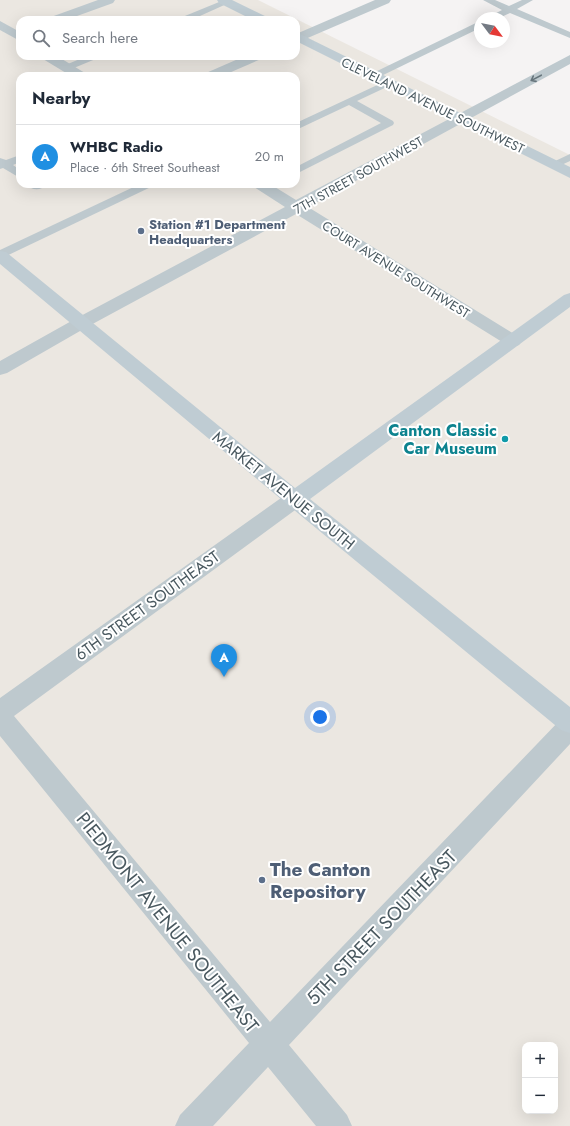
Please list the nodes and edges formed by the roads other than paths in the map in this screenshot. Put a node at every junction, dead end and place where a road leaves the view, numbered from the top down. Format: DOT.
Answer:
graph roads {
  1 [pos="109,0"];
  2 [pos="385,0"];
  3 [pos="487,0"];
  4 [pos="529,0"];
  5 [pos="225,1"];
  6 [pos="509,10"];
  7 [pos="505,12"];
  8 [pos="66,16"];
  9 [pos="192,16"];
  10 [pos="255,16"];
  11 [pos="0,25"];
  12 [pos="474,27"];
  13 [pos="16,33"];
  14 [pos="570,35"];
  15 [pos="300,37"];
  16 [pos="300,39"];
  17 [pos="570,59"];
  18 [pos="54,60"];
  19 [pos="85,60"];
  20 [pos="247,60"];
  21 [pos="66,68"];
  22 [pos="73,72"];
  23 [pos="220,72"];
  24 [pos="374,76"];
  25 [pos="388,83"];
  26 [pos="349,101"];
  27 [pos="460,118"];
  28 [pos="300,126"];
  29 [pos="570,156"];
  30 [pos="16,159"];
  31 [pos="1,164"];
  32 [pos="555,165"];
  33 [pos="300,169"];
  34 [pos="16,173"];
  35 [pos="570,173"];
  36 [pos="141,188"];
  37 [pos="265,188"];
  38 [pos="297,208"];
  39 [pos="0,256"];
  40 [pos="570,299"];
  41 [pos="81,323"];
  42 [pos="513,341"];
  43 [pos="0,369"];
  44 [pos="295,499"];
  45 [pos="0,712"];
  46 [pos="0,717"];
  47 [pos="570,722"];
  48 [pos="570,727"];
  49 [pos="268,1045"];
  50 [pos="191,1126"];
  51 [pos="336,1126"];
  1 -- 8 [label="street"];
  2 -- 15 [label="street"];
  3 -- 6 [label="lane"];
  4 -- 6 [label="lane"];
  5 -- 9 [label="lane"];
  5 -- 10 [label="street"];
  6 -- 7 [label="lane"];
  6 -- 14 [label="lane"];
  11 -- 13 [label="street"];
  12 -- 24 [label="lane"];
  16 -- 24 [label="street, CLEVELAND AVENUE SOUTHWEST"];
  17 -- 27 [label="street, 7TH STREET SOUTHWEST, one-way"];
  18 -- 21 [label="street"];
  19 -- 21 [label="lane"];
  20 -- 23 [label="street"];
  21 -- 22 [label="street"];
  24 -- 25 [label="street, CLEVELAND AVENUE SOUTHWEST"];
  25 -- 26 [label="lane"];
  25 -- 27 [label="street, CLEVELAND AVENUE SOUTHWEST"];
  26 -- 28 [label="lane"];
  26 -- 33 [label="lane"];
  27 -- 32 [label="street, CLEVELAND AVENUE SOUTHWEST"];
  27 -- 38 [label="street, 7TH STREET SOUTHWEST"];
  29 -- 32 [label="lane"];
  30 -- 31 [label="lane"];
  31 -- 34 [label="lane"];
  32 -- 35 [label="street, CLEVELAND AVENUE SOUTHWEST"];
  36 -- 39 [label="lane"];
  37 -- 38 [label="street, COURT AVENUE SOUTHWEST"];
  38 -- 41 [label="street, 7TH STREET SOUTHWEST"];
  38 -- 42 [label="street, COURT AVENUE SOUTHWEST"];
  39 -- 41 [label="street, MARKET AVENUE SOUTH"];
  40 -- 42 [label="street"];
  41 -- 43 [label="street, 7TH STREET SOUTHWEST"];
  41 -- 44 [label="street, MARKET AVENUE SOUTH"];
  42 -- 44 [label="street"];
  44 -- 45 [label="street, 6TH STREET SOUTHEAST"];
  44 -- 47 [label="street, MARKET AVENUE SOUTH"];
  46 -- 49 [label="street, PIEDMONT AVENUE SOUTHEAST"];
  48 -- 49 [label="street, 5TH STREET SOUTHEAST"];
  49 -- 50 [label="street, 5TH STREET SOUTHEAST"];
  49 -- 51 [label="street, PIEDMONT AVENUE SOUTHEAST"];
}
